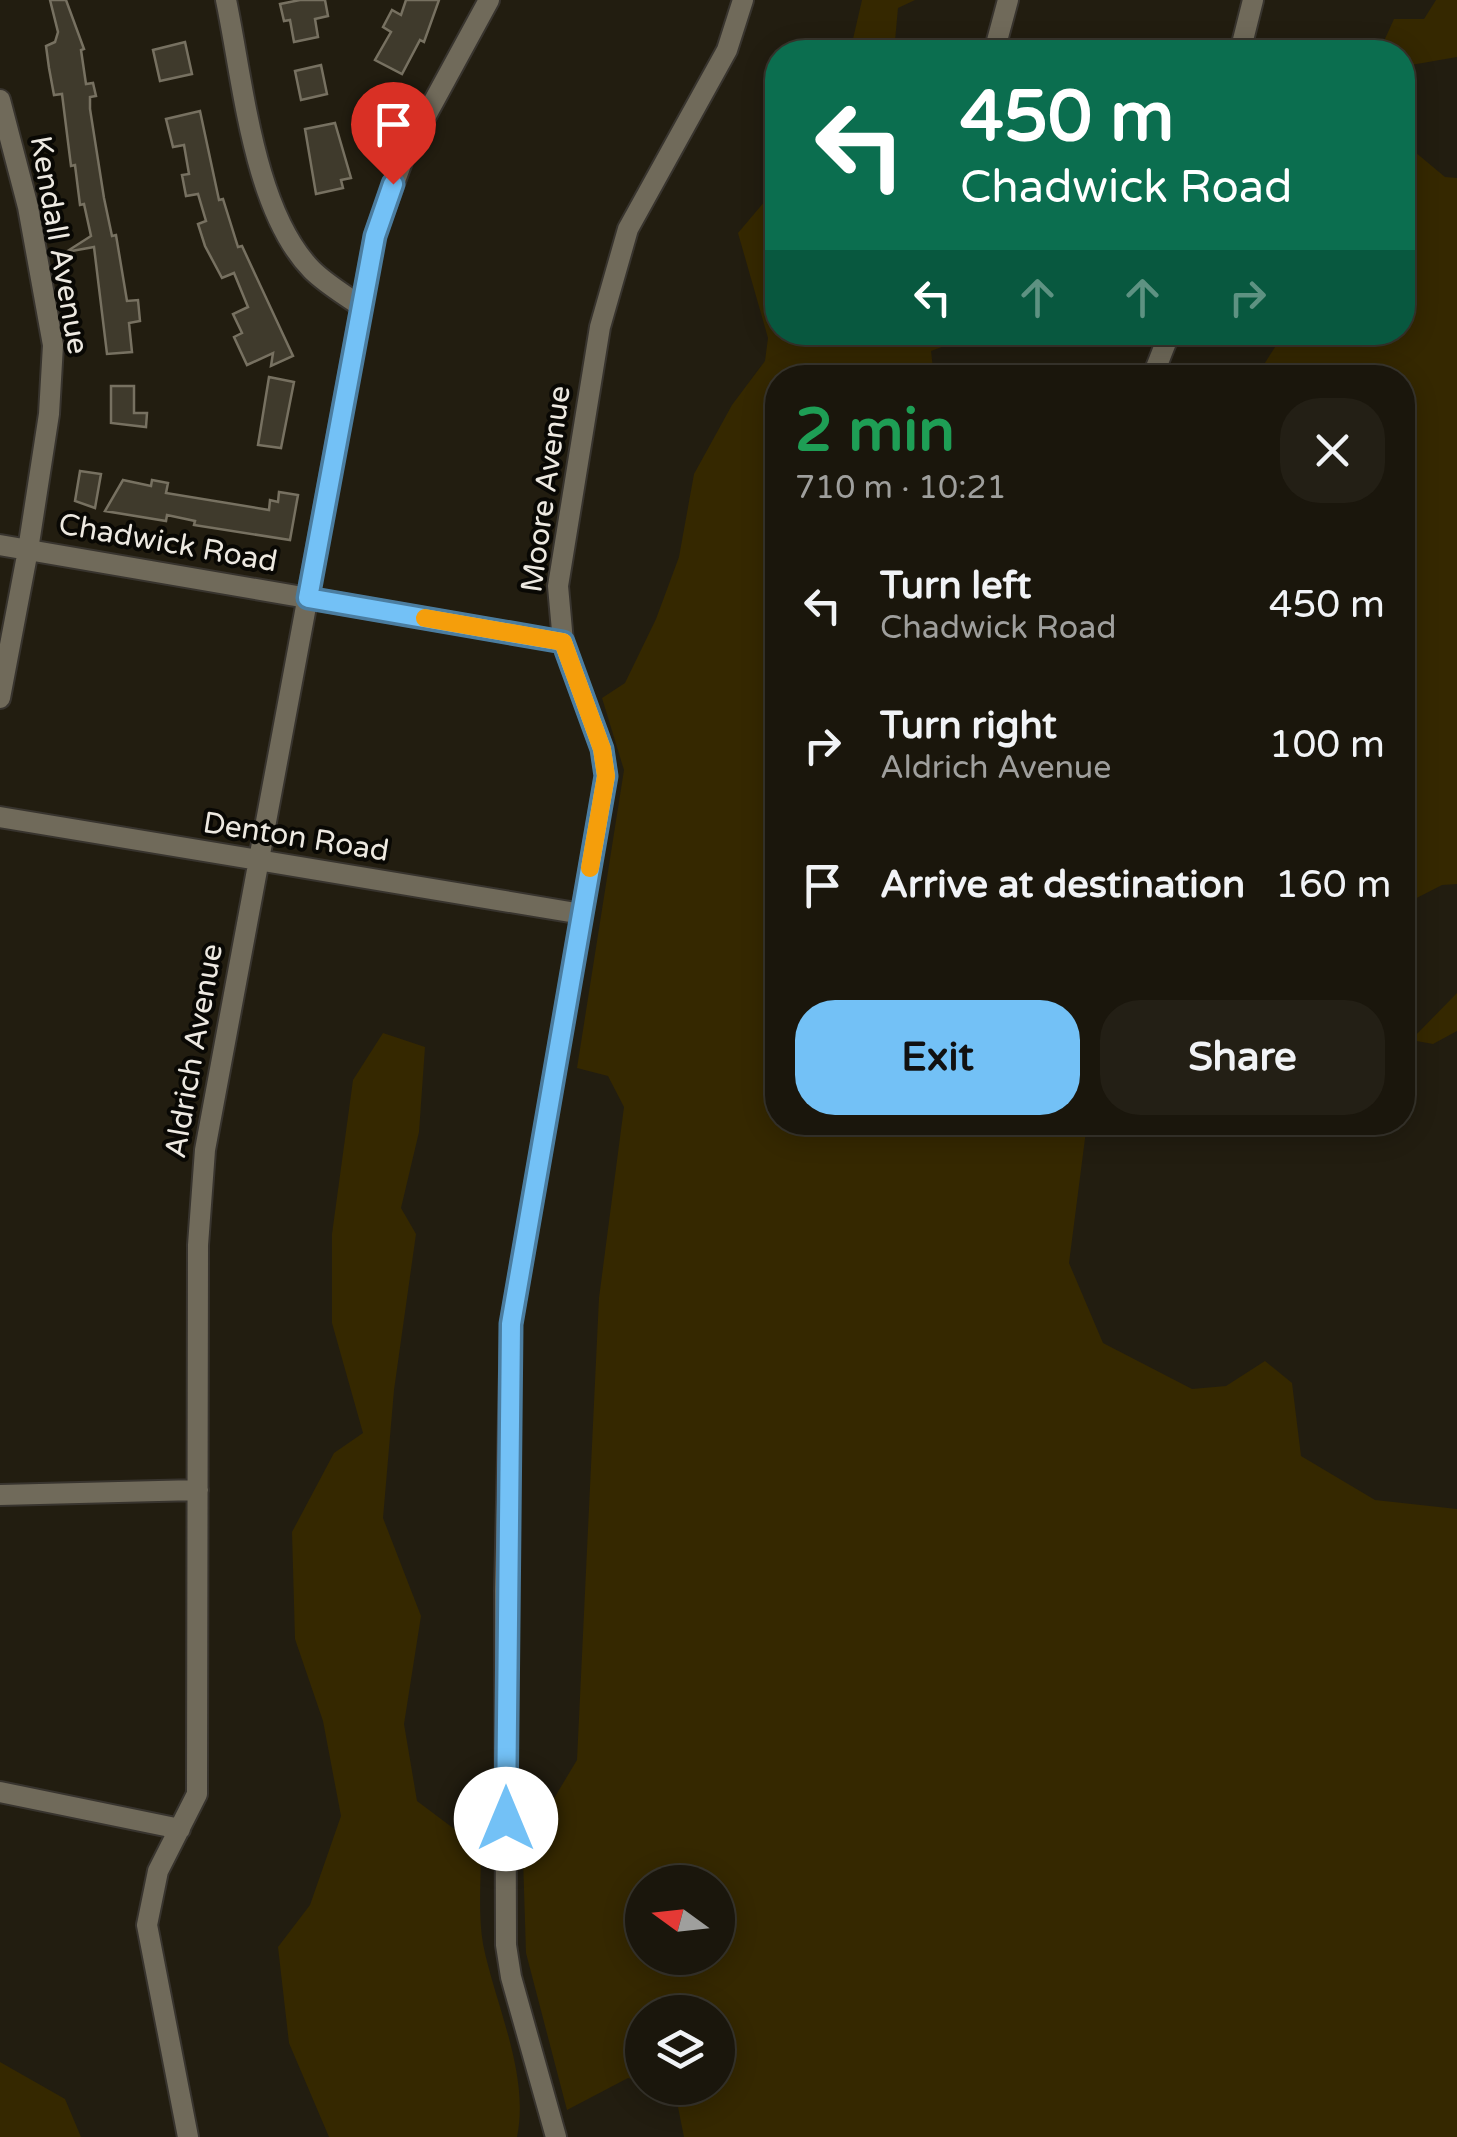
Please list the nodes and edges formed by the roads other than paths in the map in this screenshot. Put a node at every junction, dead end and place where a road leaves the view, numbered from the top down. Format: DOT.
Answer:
graph roads {
  1 [pos="226,0"];
  2 [pos="488,0"];
  3 [pos="743,0"];
  4 [pos="1008,0"];
  5 [pos="1253,0"];
  6 [pos="997,40"];
  7 [pos="1243,40"];
  8 [pos="0,100"];
  9 [pos="362,307"];
  10 [pos="0,545"];
  11 [pos="28,550"];
  12 [pos="308,598"];
  13 [pos="563,642"];
  14 [pos="0,698"];
  15 [pos="0,817"];
  16 [pos="257,862"];
  17 [pos="582,914"];
  18 [pos="198,1490"];
  19 [pos="0,1495"];
  20 [pos="0,1792"];
  21 [pos="180,1830"];
  22 [pos="188,2137"];
  23 [pos="556,2137"];
  1 -- 9 [label="street"];
  2 -- 9 [label="street, Aldrich Avenue"];
  3 -- 13 [label="street, Moore Avenue"];
  4 -- 6 [label="street"];
  5 -- 7 [label="street"];
  8 -- 11 [label="street, Kendall Avenue"];
  9 -- 12 [label="street, Aldrich Avenue"];
  10 -- 11 [label="street, Chadwick Road"];
  11 -- 12 [label="street, Chadwick Road"];
  11 -- 14 [label="street, Kendall Avenue"];
  12 -- 13 [label="street, Chadwick Road"];
  12 -- 16 [label="street, Aldrich Avenue"];
  13 -- 17 [label="street, Moore Avenue"];
  15 -- 16 [label="street, Denton Road"];
  16 -- 17 [label="street, Denton Road"];
  16 -- 18 [label="street, Aldrich Avenue"];
  17 -- 23 [label="street, Moore Avenue"];
  18 -- 19 [label="street"];
  18 -- 21 [label="street, Aldrich Avenue"];
  20 -- 21 [label="street"];
  21 -- 22 [label="street, Aldrich Avenue"];
}
